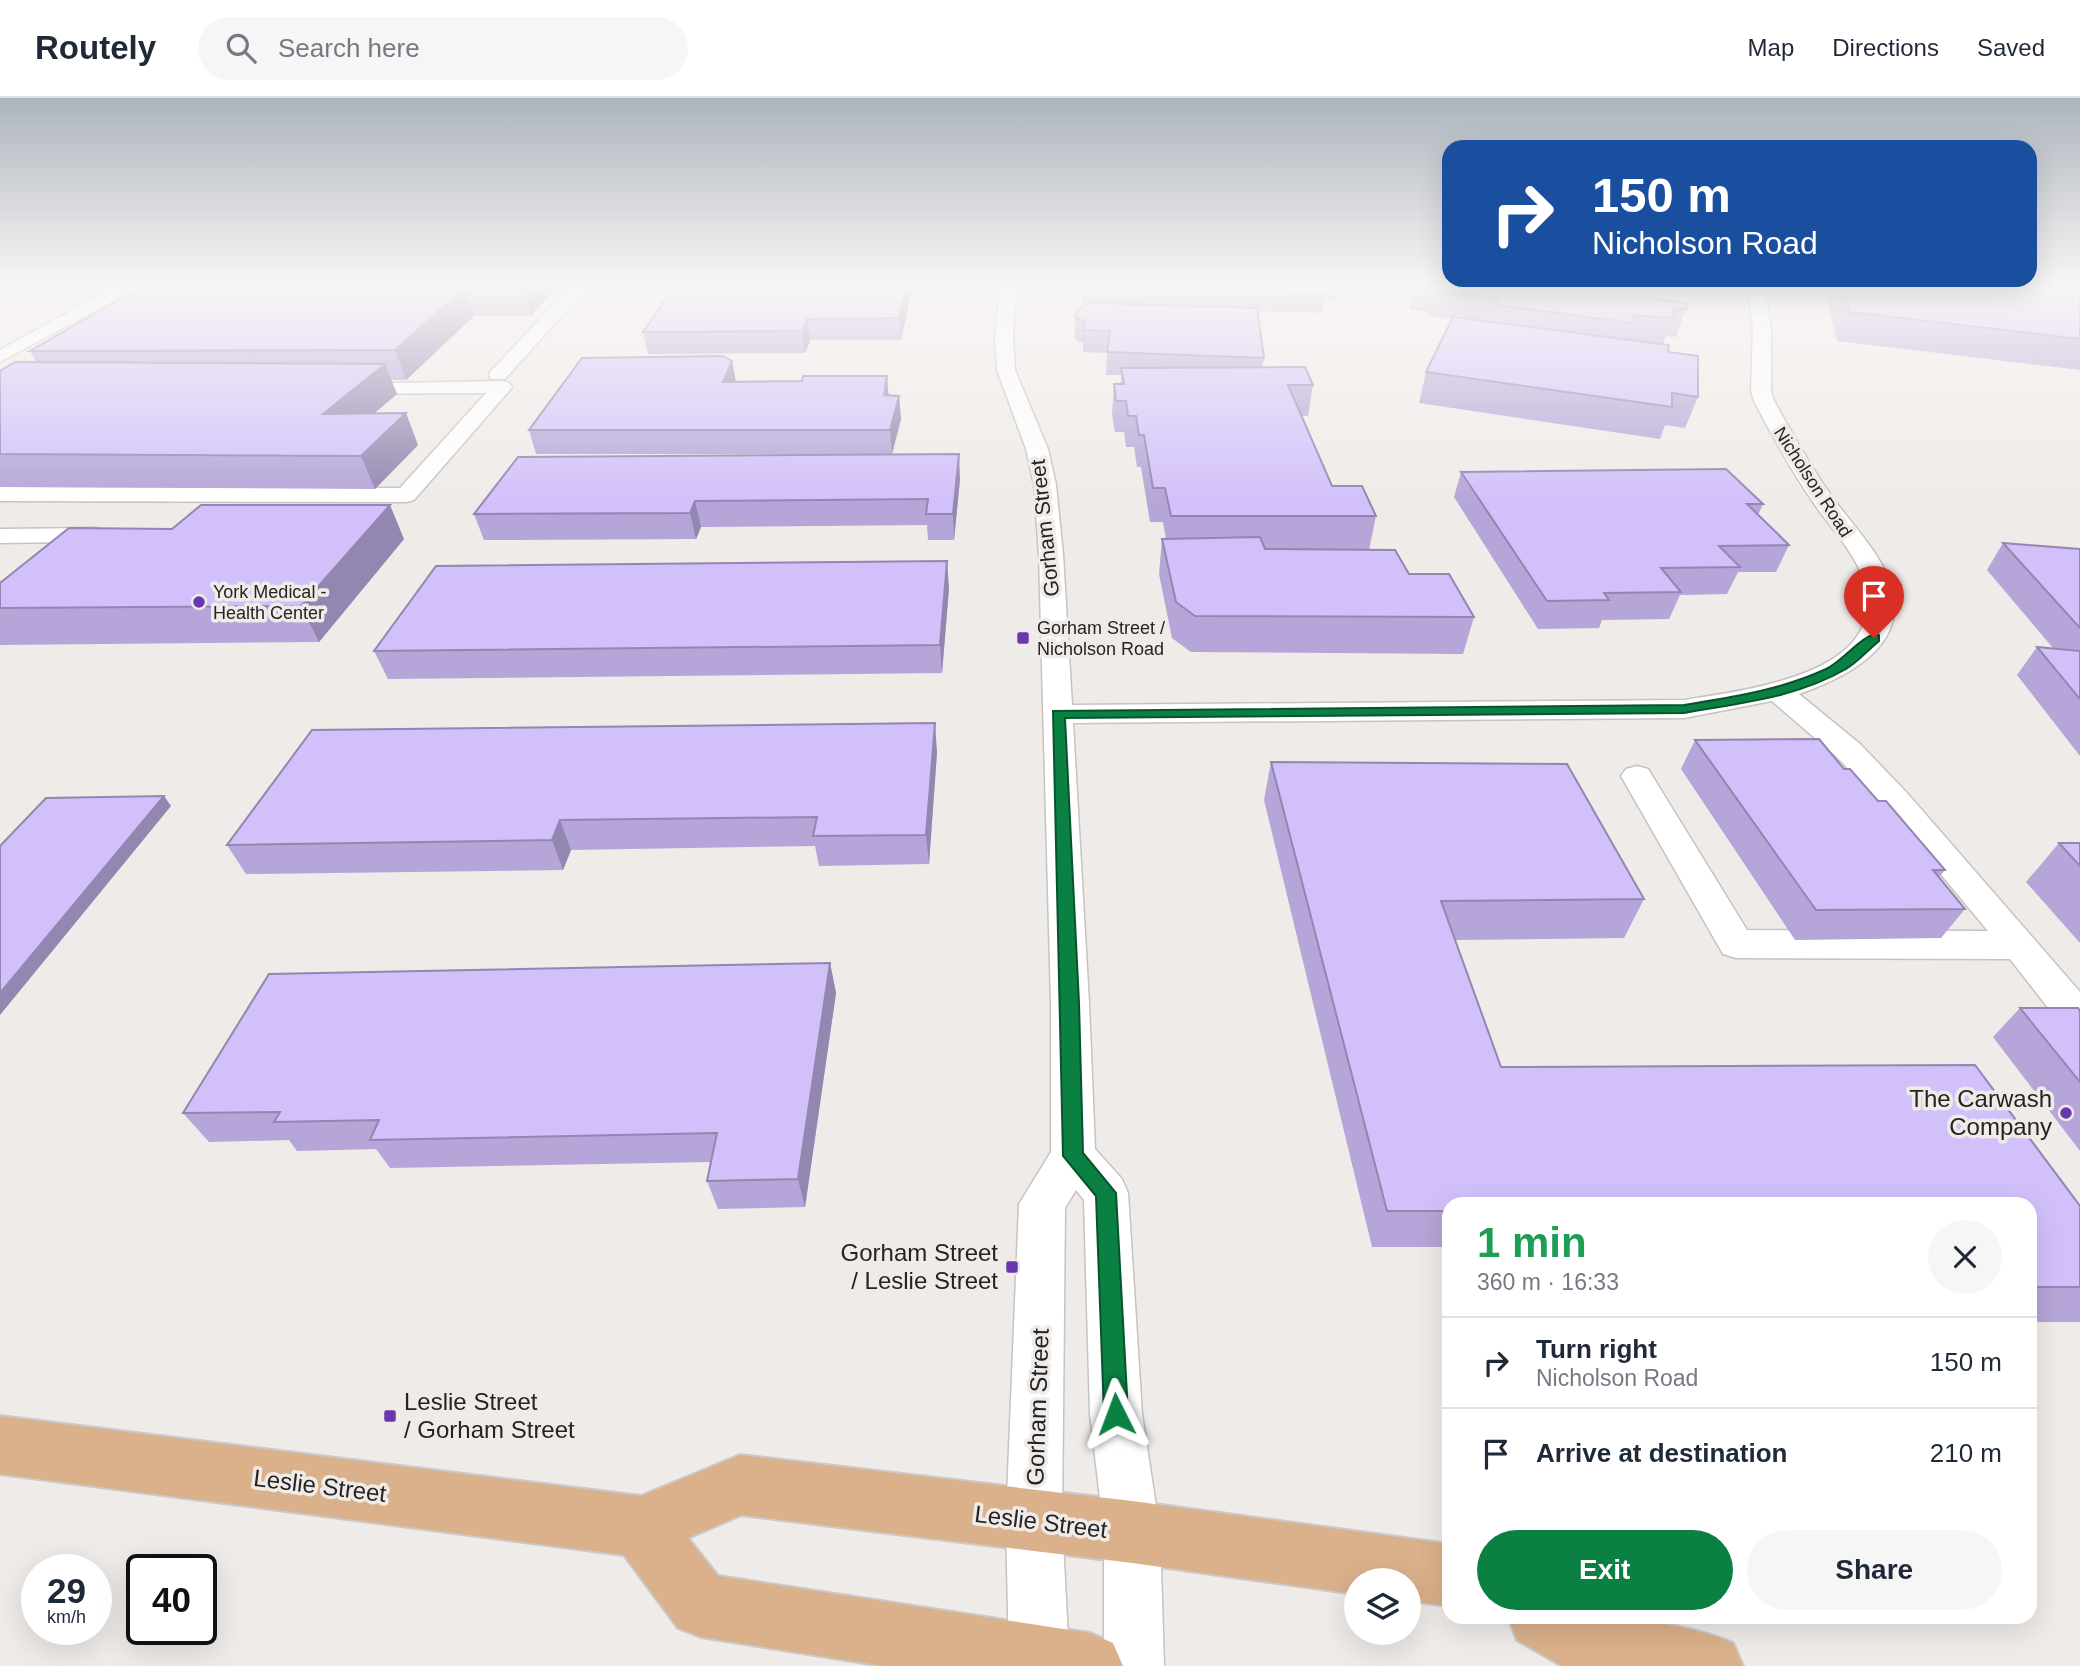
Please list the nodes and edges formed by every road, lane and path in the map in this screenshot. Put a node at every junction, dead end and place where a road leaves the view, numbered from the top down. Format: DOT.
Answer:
graph roads {
  1 [pos="515,356"];
  2 [pos="1005,356"];
  3 [pos="1762,356"];
  4 [pos="498,375"];
  5 [pos="321,388"];
  6 [pos="0,494"];
  7 [pos="95,535"];
  8 [pos="120,535"];
  9 [pos="0,536"];
  10 [pos="63,562"];
  11 [pos="1779,692"];
  12 [pos="1058,714"];
  13 [pos="1637,776"];
  14 [pos="2020,945"];
  15 [pos="2080,1020"];
  16 [pos="1073,1156"];
  17 [pos="0,1445"];
  18 [pos="1034,1521"];
  19 [pos="641,1527"];
  20 [pos="1132,1532"];
  21 [pos="1442,1574"];
  22 [pos="1566,1643"];
  23 [pos="1056,1663"];
  24 [pos="1134,1666"];
  25 [pos="1710,1666"];
  1 -- 4 [label="street"];
  2 -- 12 [label="street, Gorham Street"];
  3 -- 11 [label="street, Nicholson Road"];
  5 -- 6 [label="street"];
  7 -- 8 [label="street"];
  7 -- 9 [label="street"];
  7 -- 10 [label="street"];
  11 -- 12 [label="street, Nicholson Road"];
  11 -- 14 [label="street"];
  12 -- 16 [label="street, Gorham Street"];
  13 -- 14 [label="street"];
  14 -- 15 [label="street"];
  16 -- 18 [label="street, Gorham Street"];
  16 -- 20 [label="street"];
  17 -- 19 [label="main road, Leslie Street"];
  18 -- 19 [label="main road, Leslie Street"];
  18 -- 20 [label="main road, Leslie Street"];
  18 -- 23 [label="street, Gorham Street"];
  19 -- 23 [label="main road"];
  20 -- 21 [label="main road, Leslie Street"];
  20 -- 24 [label="street"];
  22 -- 25 [label="main road"];
}
